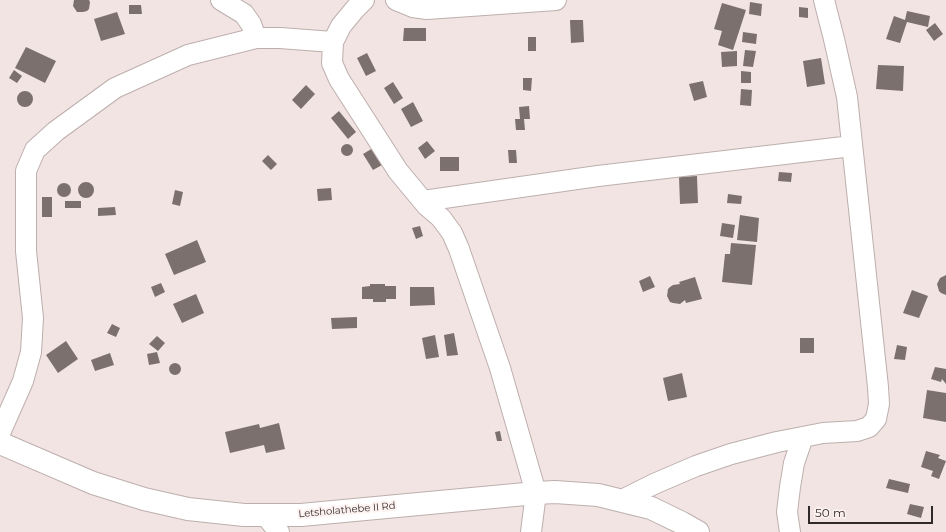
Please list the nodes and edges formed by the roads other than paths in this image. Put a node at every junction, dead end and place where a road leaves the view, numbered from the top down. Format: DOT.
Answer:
graph roads {
  1 [pos="221,0"];
  2 [pos="364,0"];
  3 [pos="396,0"];
  4 [pos="556,0"];
  5 [pos="824,0"];
  6 [pos="256,38"];
  7 [pos="333,42"];
  8 [pos="852,146"];
  9 [pos="423,201"];
  10 [pos="0,433"];
  11 [pos="803,437"];
  12 [pos="0,443"];
  13 [pos="536,493"];
  14 [pos="620,501"];
  15 [pos="265,515"];
  16 [pos="279,532"];
  17 [pos="531,532"];
  18 [pos="698,532"];
  19 [pos="790,532"];
  1 -- 6 [label="street"];
  2 -- 7 [label="street"];
  3 -- 4 [label="street"];
  5 -- 8 [label="street"];
  6 -- 7 [label="street"];
  6 -- 10 [label="street"];
  7 -- 9 [label="street"];
  8 -- 9 [label="street"];
  8 -- 11 [label="street"];
  9 -- 13 [label="street"];
  11 -- 14 [label="street"];
  11 -- 19 [label="street"];
  12 -- 15 [label="street, Letsholathebe II Rd"];
  13 -- 14 [label="street, Letsholathebe II Rd"];
  13 -- 15 [label="street, Letsholathebe II Rd"];
  13 -- 17 [label="street"];
  14 -- 18 [label="street, Letsholathebe II Rd"];
  15 -- 16 [label="street"];
}
